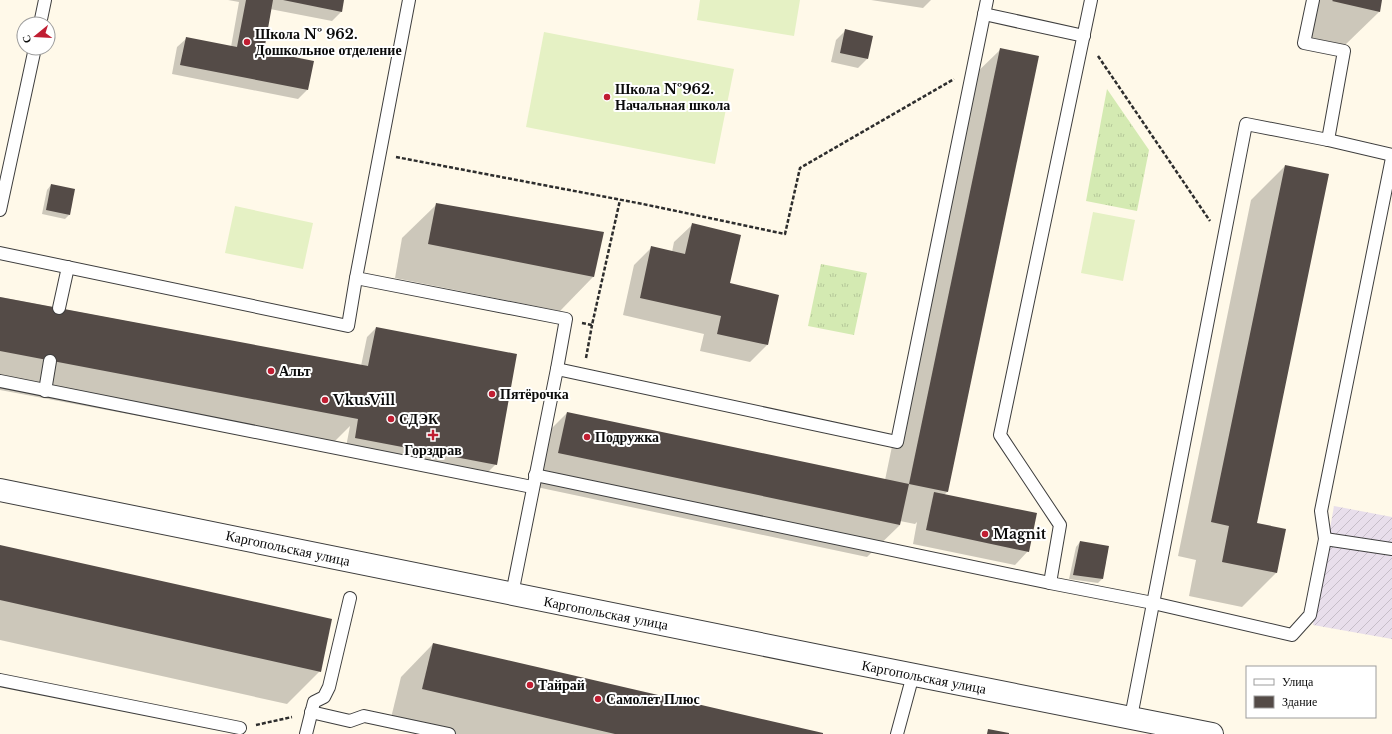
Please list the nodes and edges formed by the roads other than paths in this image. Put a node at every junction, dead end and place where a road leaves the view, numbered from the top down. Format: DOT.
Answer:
graph roads {
  1 [pos="45,0"];
  2 [pos="409,0"];
  3 [pos="987,0"];
  4 [pos="1091,0"];
  5 [pos="1313,0"];
  6 [pos="984,14"];
  7 [pos="42,16"];
  8 [pos="1084,36"];
  9 [pos="33,56"];
  10 [pos="1328,140"];
  11 [pos="1392,157"];
  12 [pos="0,210"];
  13 [pos="0,253"];
  14 [pos="68,267"];
  15 [pos="356,278"];
  16 [pos="59,308"];
  17 [pos="50,361"];
  18 [pos="557,369"];
  19 [pos="0,381"];
  20 [pos="45,391"];
  21 [pos="535,475"];
  22 [pos="532,487"];
  23 [pos="0,490"];
  24 [pos="1325,539"];
  25 [pos="1392,549"];
  26 [pos="1050,583"];
  27 [pos="512,594"];
  28 [pos="350,598"];
  29 [pos="1153,603"];
  30 [pos="913,675"];
  31 [pos="0,680"];
  32 [pos="311,712"];
  33 [pos="1131,717"];
  34 [pos="240,728"];
  35 [pos="306,734"];
  36 [pos="449,734"];
  37 [pos="897,734"];
  38 [pos="1212,734"];
  1 -- 7 [label="lane"];
  2 -- 15 [label="lane"];
  3 -- 6 [label="lane"];
  4 -- 8 [label="lane"];
  5 -- 10 [label="lane"];
  6 -- 8 [label="lane"];
  6 -- 18 [label="lane"];
  8 -- 26 [label="lane"];
  9 -- 12 [label="lane"];
  10 -- 11 [label="lane"];
  10 -- 29 [label="lane"];
  11 -- 24 [label="lane"];
  13 -- 14 [label="lane"];
  14 -- 15 [label="lane"];
  14 -- 16 [label="lane"];
  15 -- 18 [label="lane"];
  17 -- 20 [label="lane"];
  18 -- 21 [label="lane"];
  19 -- 20 [label="lane"];
  20 -- 22 [label="lane"];
  21 -- 22 [label="lane"];
  21 -- 26 [label="lane"];
  22 -- 27 [label="lane"];
  23 -- 27 [label="street, Каргопольская улица"];
  24 -- 25 [label="lane"];
  24 -- 29 [label="lane"];
  26 -- 29 [label="lane"];
  27 -- 30 [label="street, Каргопольская улица"];
  28 -- 32 [label="lane"];
  29 -- 33 [label="lane"];
  30 -- 33 [label="street, Каргопольская улица"];
  30 -- 37 [label="lane"];
  31 -- 34 [label="lane"];
  32 -- 35 [label="lane"];
  32 -- 36 [label="lane"];
  33 -- 38 [label="street, Каргопольская улица"];
}
